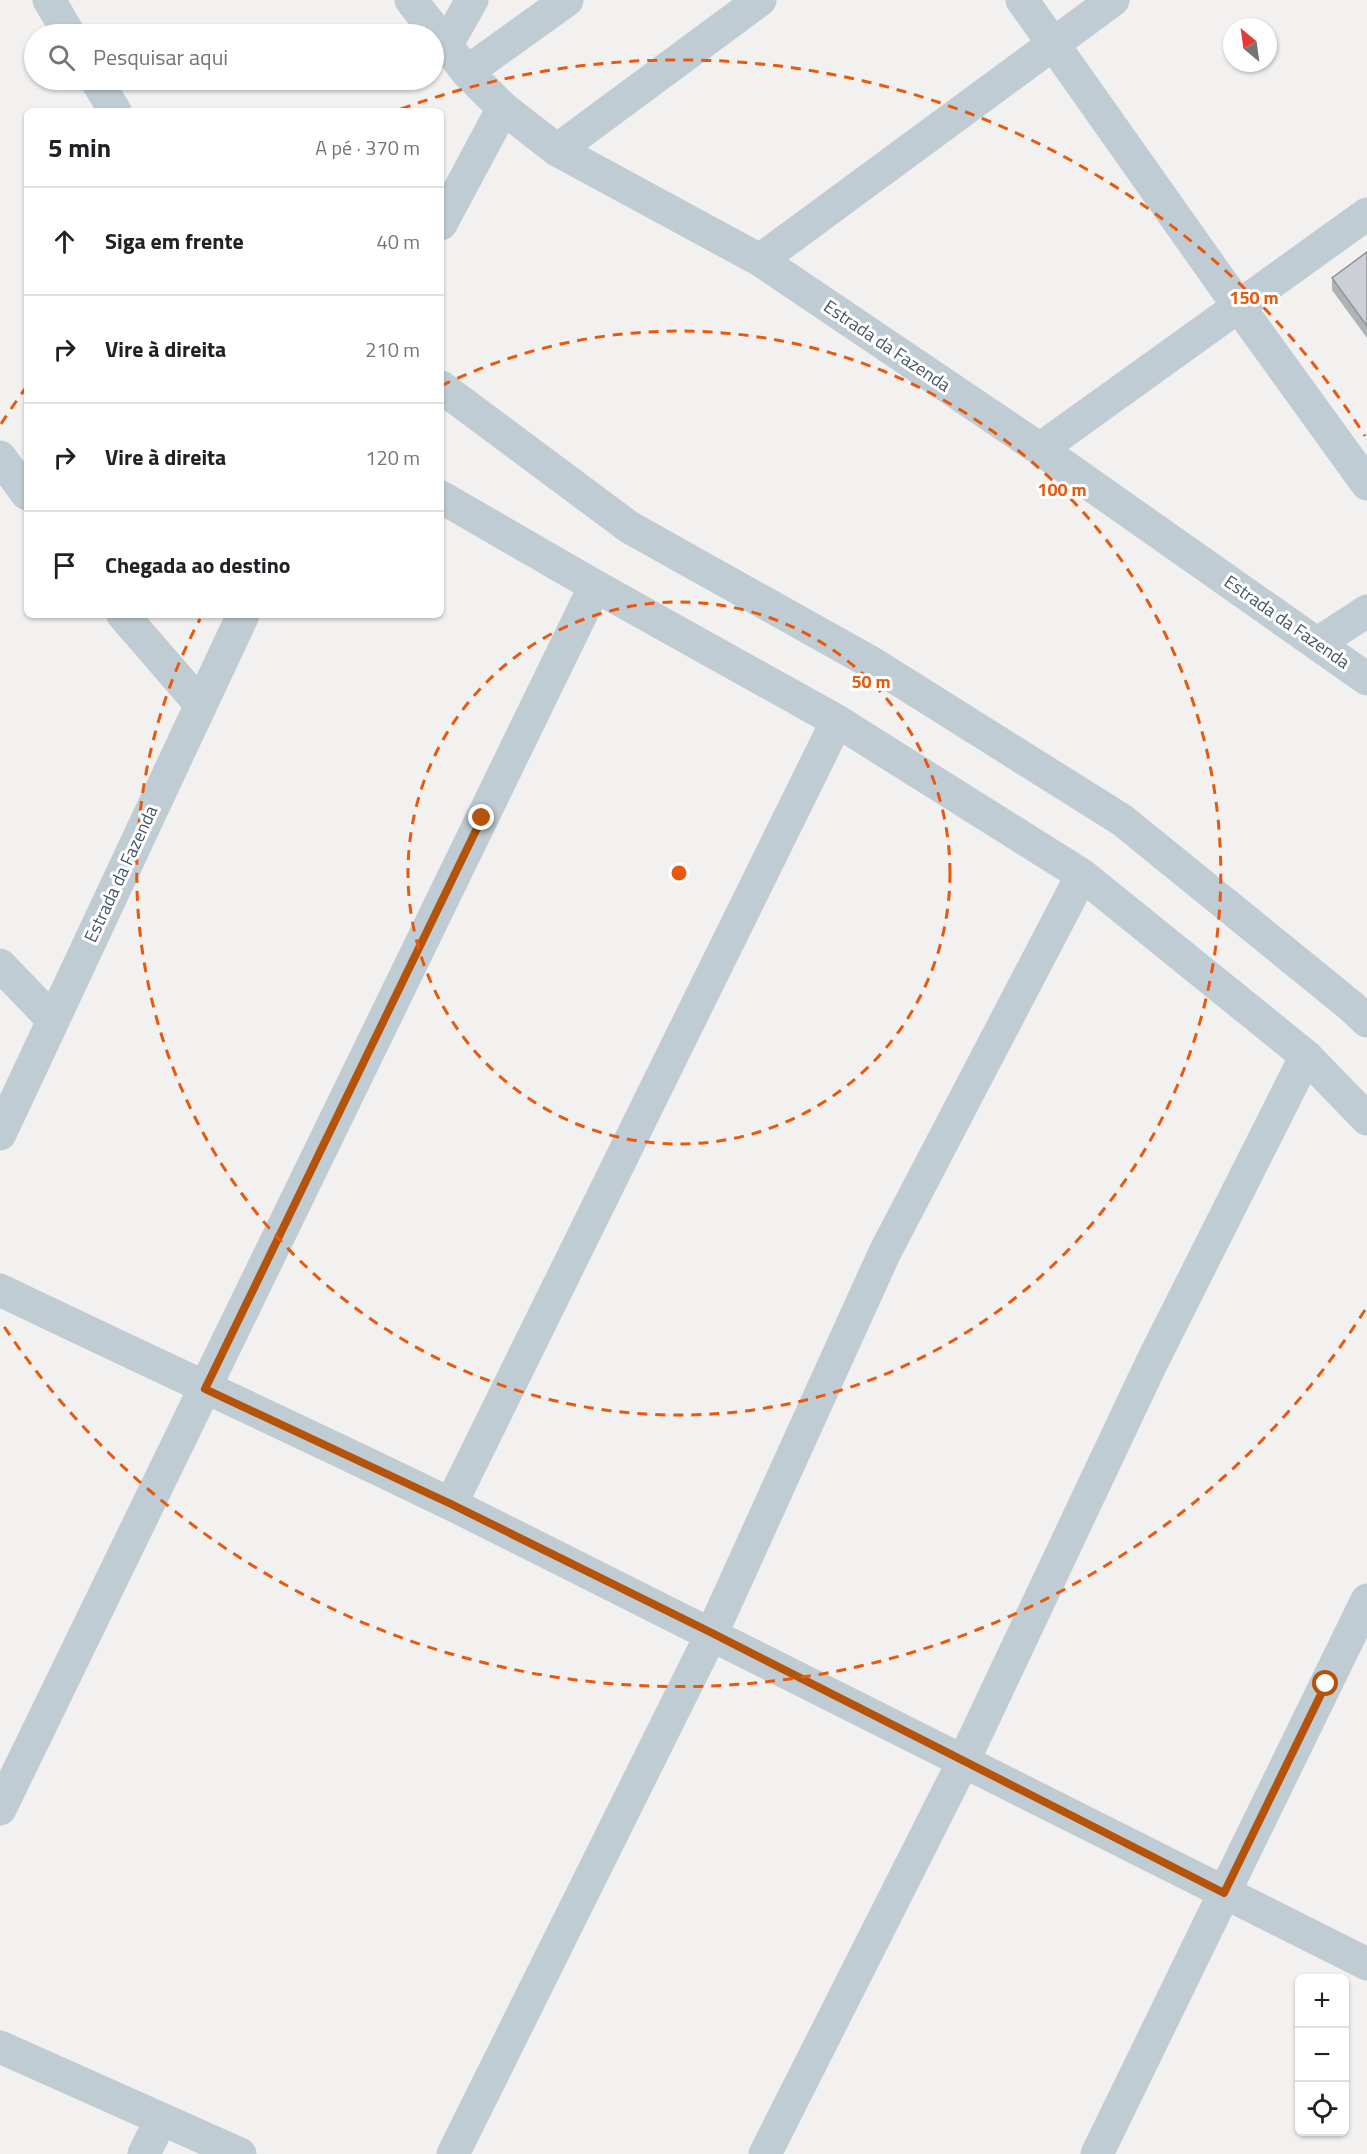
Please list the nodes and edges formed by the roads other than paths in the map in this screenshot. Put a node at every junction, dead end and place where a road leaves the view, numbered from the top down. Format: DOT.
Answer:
graph roads {
  1 [pos="49,0"];
  2 [pos="411,0"];
  3 [pos="472,0"];
  4 [pos="567,0"];
  5 [pos="760,0"];
  6 [pos="1022,0"];
  7 [pos="1113,0"];
  8 [pos="63,24"];
  9 [pos="429,24"];
  10 [pos="444,43"];
  11 [pos="1054,43"];
  12 [pos="446,46"];
  13 [pos="467,72"];
  14 [pos="102,90"];
  15 [pos="113,108"];
  16 [pos="503,108"];
  17 [pos="557,150"];
  18 [pos="1367,214"];
  19 [pos="444,218"];
  20 [pos="760,260"];
  21 [pos="1239,307"];
  22 [pos="444,389"];
  23 [pos="1040,449"];
  24 [pos="0,457"];
  25 [pos="1367,484"];
  26 [pos="24,490"];
  27 [pos="444,498"];
  28 [pos="595,586"];
  29 [pos="1367,611"];
  30 [pos="126,618"];
  31 [pos="242,618"];
  32 [pos="1318,643"];
  33 [pos="1367,679"];
  34 [pos="201,705"];
  35 [pos="837,721"];
  36 [pos="1082,875"];
  37 [pos="0,965"];
  38 [pos="52,1019"];
  39 [pos="1367,1022"];
  40 [pos="1306,1056"];
  41 [pos="1367,1119"];
  42 [pos="0,1134"];
  43 [pos="0,1290"];
  44 [pos="205,1389"];
  45 [pos="451,1504"];
  46 [pos="1367,1600"];
  47 [pos="712,1633"];
  48 [pos="963,1762"];
  49 [pos="0,1809"];
  50 [pos="1224,1893"];
  51 [pos="1367,1964"];
  52 [pos="0,2047"];
  53 [pos="161,2119"];
  54 [pos="144,2154"];
  55 [pos="240,2154"];
  56 [pos="453,2154"];
  57 [pos="765,2154"];
  58 [pos="1097,2154"];
  1 -- 8 [label="street"];
  2 -- 9 [label="street, Estrada da Fazenda"];
  3 -- 12 [label="street"];
  4 -- 13 [label="street"];
  5 -- 17 [label="street"];
  6 -- 11 [label="street"];
  7 -- 11 [label="street"];
  10 -- 12 [label="street, Estrada da Fazenda"];
  11 -- 20 [label="street"];
  11 -- 21 [label="street"];
  12 -- 13 [label="street, Estrada da Fazenda"];
  13 -- 16 [label="street, Estrada da Fazenda"];
  14 -- 15 [label="street"];
  16 -- 17 [label="street, Estrada da Fazenda"];
  16 -- 19 [label="street"];
  17 -- 20 [label="street, Estrada da Fazenda"];
  18 -- 21 [label="street"];
  20 -- 23 [label="street, Estrada da Fazenda"];
  21 -- 23 [label="street"];
  21 -- 25 [label="street"];
  22 -- 39 [label="street"];
  23 -- 32 [label="street, Estrada da Fazenda"];
  24 -- 26 [label="street"];
  27 -- 28 [label="street"];
  28 -- 35 [label="street"];
  28 -- 44 [label="street"];
  29 -- 32 [label="street"];
  30 -- 34 [label="street"];
  31 -- 34 [label="street, Estrada da Fazenda"];
  32 -- 33 [label="street, Estrada da Fazenda"];
  34 -- 38 [label="street, Estrada da Fazenda"];
  35 -- 36 [label="street"];
  35 -- 45 [label="street"];
  36 -- 40 [label="street"];
  36 -- 47 [label="street"];
  37 -- 38 [label="street"];
  38 -- 42 [label="street, Estrada da Fazenda"];
  40 -- 41 [label="street"];
  40 -- 48 [label="street"];
  43 -- 44 [label="street"];
  44 -- 45 [label="street"];
  44 -- 49 [label="street"];
  45 -- 47 [label="street"];
  46 -- 50 [label="street"];
  47 -- 48 [label="street"];
  47 -- 56 [label="street"];
  48 -- 50 [label="street"];
  48 -- 57 [label="street"];
  50 -- 51 [label="street"];
  50 -- 58 [label="street"];
  52 -- 53 [label="street"];
  53 -- 54 [label="street"];
  53 -- 55 [label="street"];
}
